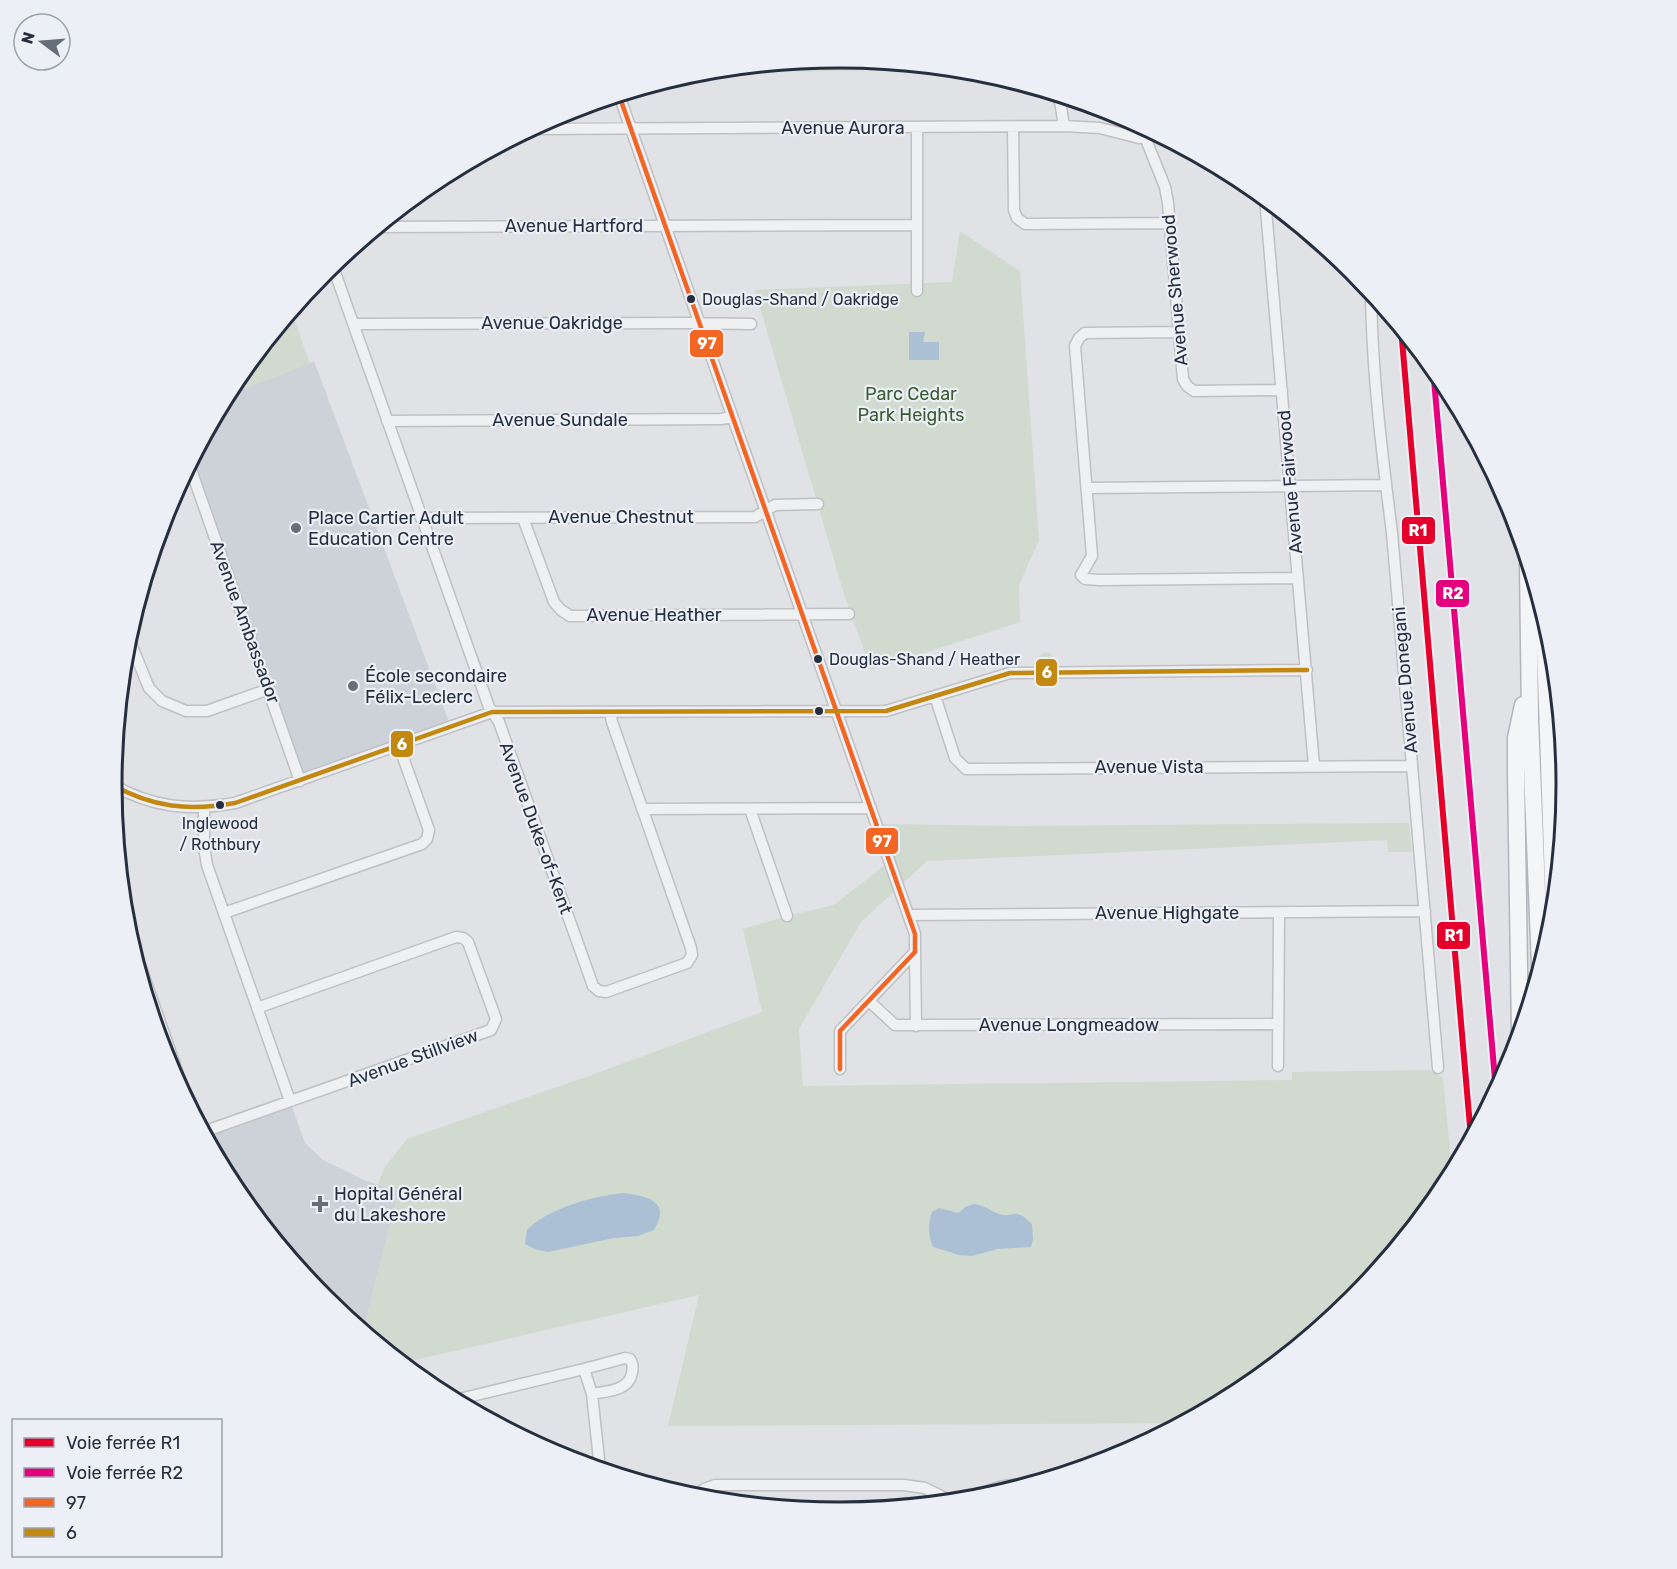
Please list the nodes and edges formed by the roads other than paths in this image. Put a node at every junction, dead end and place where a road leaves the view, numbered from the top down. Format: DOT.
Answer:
graph roads {
  1 [pos="621,102"];
  2 [pos="1060,103"];
  3 [pos="1064,126"];
  4 [pos="917,127"];
  5 [pos="1013,127"];
  6 [pos="548,129"];
  7 [pos="631,129"];
  8 [pos="1144,136"];
  9 [pos="1151,139"];
  10 [pos="1266,209"];
  11 [pos="1170,223"];
  12 [pos="916,225"];
  13 [pos="665,226"];
  14 [pos="388,227"];
  15 [pos="336,274"];
  16 [pos="917,291"];
  17 [pos="1371,305"];
  18 [pos="700,323"];
  19 [pos="353,324"];
  20 [pos="751,324"];
  21 [pos="1179,332"];
  22 [pos="1282,390"];
  23 [pos="732,417"];
  24 [pos="387,421"];
  25 [pos="192,473"];
  26 [pos="1385,485"];
  27 [pos="1291,486"];
  28 [pos="1087,488"];
  29 [pos="818,504"];
  30 [pos="766,511"];
  31 [pos="422,518"];
  32 [pos="523,518"];
  33 [pos="1299,578"];
  34 [pos="1528,590"];
  35 [pos="801,614"];
  36 [pos="849,614"];
  37 [pos="134,650"];
  38 [pos="1307,670"];
  39 [pos="1546,670"];
  40 [pos="1529,675"];
  41 [pos="269,689"];
  42 [pos="935,696"];
  43 [pos="837,711"];
  44 [pos="492,712"];
  45 [pos="610,712"];
  46 [pos="399,746"];
  47 [pos="1412,765"];
  48 [pos="1314,766"];
  49 [pos="300,781"];
  50 [pos="122,789"];
  51 [pos="872,808"];
  52 [pos="204,809"];
  53 [pos="642,809"];
  54 [pos="750,809"];
  55 [pos="1552,850"];
  56 [pos="1425,911"];
  57 [pos="1279,913"];
  58 [pos="224,914"];
  59 [pos="909,915"];
  60 [pos="787,916"];
  61 [pos="1539,937"];
  62 [pos="915,952"];
  63 [pos="869,1002"];
  64 [pos="257,1008"];
  65 [pos="1519,1008"];
  66 [pos="1278,1024"];
  67 [pos="916,1026"];
  68 [pos="1278,1066"];
  69 [pos="1438,1068"];
  70 [pos="840,1069"];
  71 [pos="290,1101"];
  72 [pos="210,1129"];
  73 [pos="584,1369"];
  74 [pos="592,1394"];
  75 [pos="467,1397"];
  76 [pos="599,1460"];
  77 [pos="706,1489"];
  78 [pos="937,1494"];
  1 -- 7 [label="street"];
  2 -- 3 [label="street"];
  3 -- 5 [label="street, Avenue Aurora"];
  3 -- 8 [label="street, Avenue Aurora"];
  4 -- 5 [label="street, Avenue Aurora"];
  4 -- 7 [label="street, Avenue Aurora"];
  4 -- 12 [label="street"];
  5 -- 11 [label="street"];
  6 -- 7 [label="street, Avenue Aurora"];
  7 -- 13 [label="street"];
  9 -- 11 [label="street, Avenue Sherwood"];
  10 -- 22 [label="street, Avenue Fairwood"];
  11 -- 21 [label="street, Avenue Sherwood"];
  12 -- 13 [label="street, Avenue Hartford"];
  12 -- 16 [label="street"];
  13 -- 14 [label="street, Avenue Hartford"];
  13 -- 18 [label="street"];
  15 -- 19 [label="street, Avenue Duke-of-Kent"];
  17 -- 26 [label="street, Avenue Donegani"];
  18 -- 19 [label="street, Avenue Oakridge"];
  18 -- 20 [label="street, Avenue Oakridge"];
  18 -- 23 [label="street"];
  19 -- 24 [label="street, Avenue Duke-of-Kent"];
  21 -- 22 [label="street, Avenue Sherwood"];
  21 -- 28 [label="street"];
  22 -- 27 [label="street, Avenue Fairwood"];
  23 -- 24 [label="street, Avenue Sundale"];
  23 -- 30 [label="street"];
  24 -- 31 [label="street, Avenue Duke-of-Kent"];
  25 -- 41 [label="street, Avenue Ambassador"];
  26 -- 27 [label="street"];
  26 -- 47 [label="street, Avenue Donegani"];
  27 -- 28 [label="street"];
  27 -- 33 [label="street, Avenue Fairwood"];
  28 -- 33 [label="street"];
  29 -- 30 [label="street, Avenue Chestnut"];
  30 -- 32 [label="street, Avenue Chestnut"];
  30 -- 35 [label="street"];
  31 -- 32 [label="street, Avenue Chestnut"];
  31 -- 44 [label="street, Avenue Duke-of-Kent"];
  32 -- 35 [label="street, Avenue Heather"];
  33 -- 38 [label="street, Avenue Fairwood"];
  34 -- 40 [label="highway"];
  35 -- 36 [label="street, Avenue Heather"];
  35 -- 43 [label="street"];
  37 -- 41 [label="street"];
  38 -- 42 [label="street"];
  38 -- 48 [label="street, Avenue Fairwood"];
  39 -- 55 [label="highway"];
  40 -- 61 [label="highway"];
  40 -- 65 [label="highway"];
  41 -- 49 [label="street, Avenue Ambassador"];
  42 -- 43 [label="street"];
  42 -- 48 [label="street, Avenue Vista"];
  43 -- 45 [label="street"];
  43 -- 51 [label="street"];
  44 -- 45 [label="street"];
  44 -- 46 [label="street"];
  44 -- 53 [label="street, Avenue Duke-of-Kent"];
  45 -- 53 [label="street"];
  46 -- 49 [label="street"];
  46 -- 58 [label="street"];
  47 -- 48 [label="street, Avenue Vista"];
  47 -- 56 [label="street, Avenue Donegani"];
  49 -- 52 [label="street"];
  50 -- 52 [label="street"];
  51 -- 54 [label="street"];
  51 -- 59 [label="street"];
  52 -- 58 [label="street"];
  53 -- 54 [label="street"];
  54 -- 60 [label="street"];
  56 -- 57 [label="street, Avenue Highgate"];
  56 -- 69 [label="street, Avenue Donegani"];
  57 -- 59 [label="street, Avenue Highgate"];
  57 -- 66 [label="street"];
  58 -- 64 [label="street"];
  59 -- 62 [label="street"];
  62 -- 63 [label="street"];
  62 -- 67 [label="street"];
  63 -- 67 [label="street, Avenue Longmeadow"];
  63 -- 70 [label="street"];
  64 -- 71 [label="street"];
  64 -- 71 [label="street, Avenue Stillview"];
  66 -- 67 [label="street, Avenue Longmeadow"];
  66 -- 68 [label="street"];
  71 -- 72 [label="street, Avenue Stillview"];
  73 -- 74 [label="street"];
  73 -- 74 [label="street"];
  73 -- 75 [label="street"];
  74 -- 76 [label="street"];
  77 -- 78 [label="street"];
}
